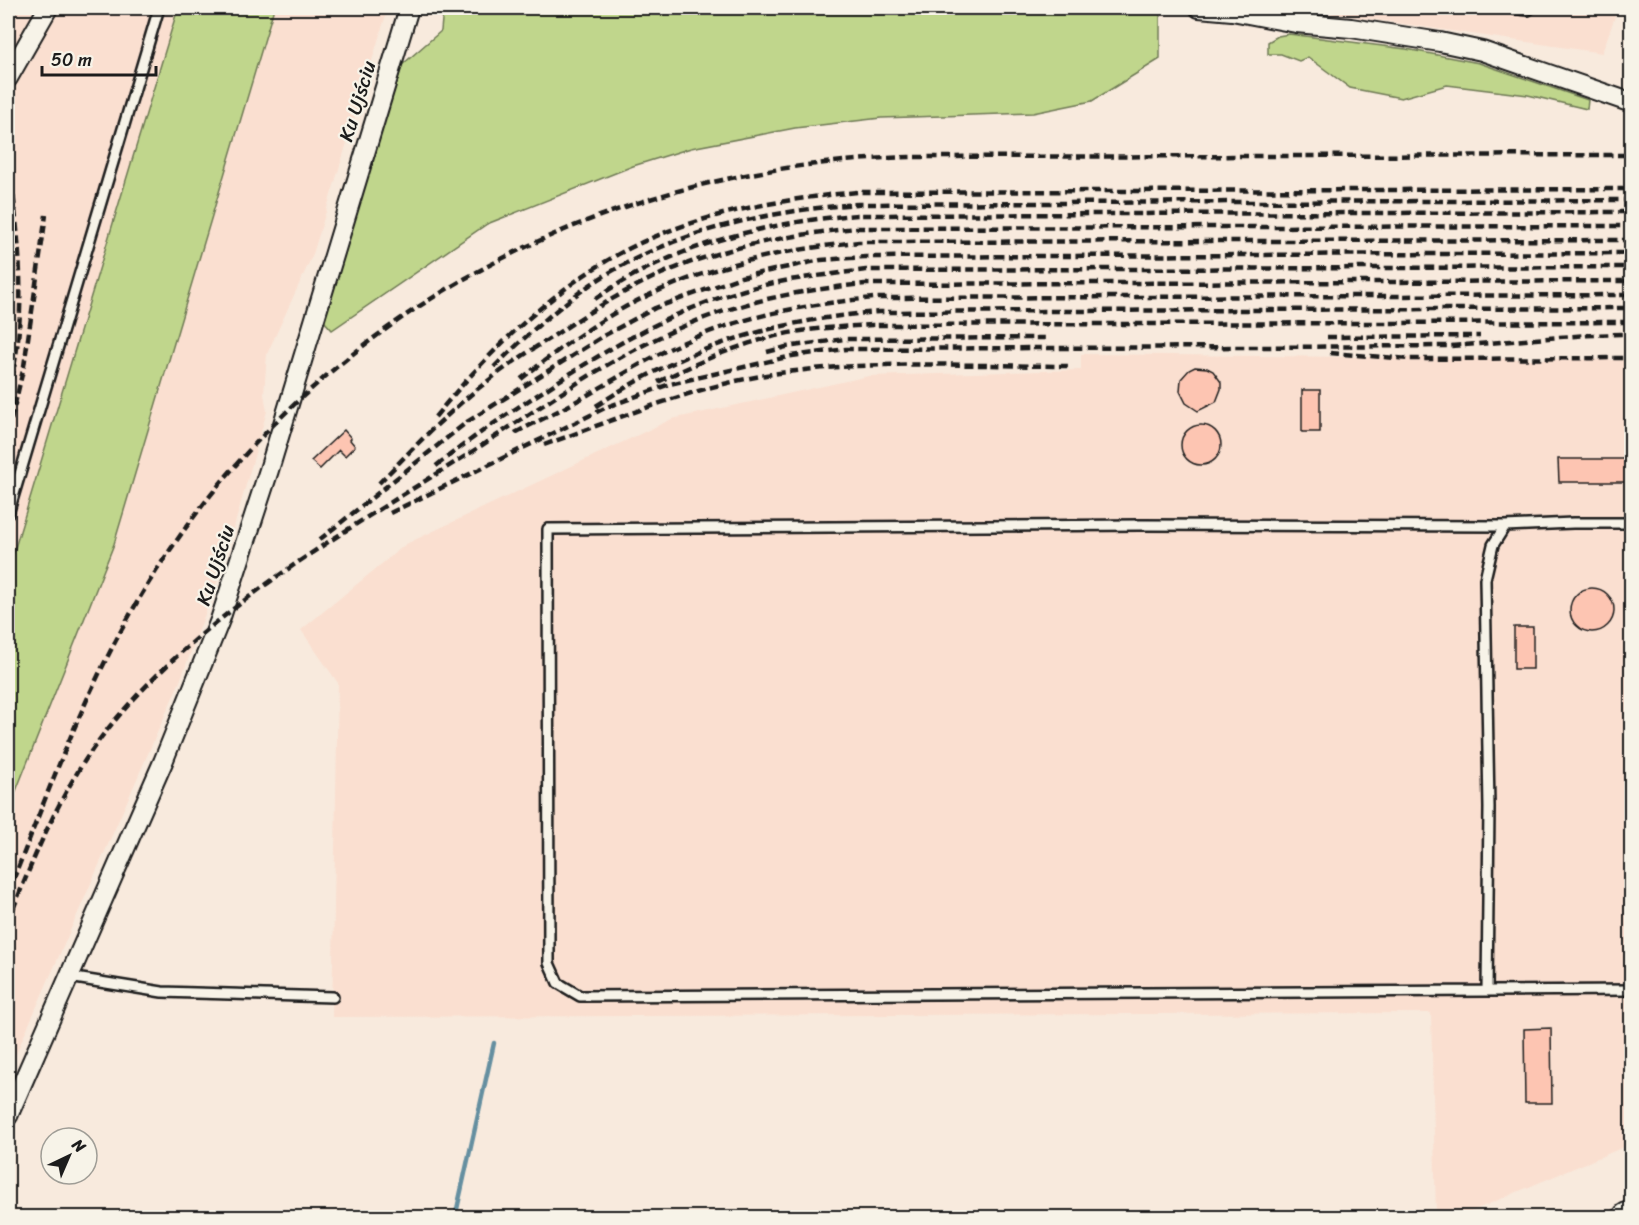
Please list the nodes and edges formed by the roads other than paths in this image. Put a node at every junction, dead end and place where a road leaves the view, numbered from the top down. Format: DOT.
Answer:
graph roads {
  1 [pos="48,8"];
  2 [pos="159,8"];
  3 [pos="409,8"];
  4 [pos="1198,8"];
  5 [pos="1511,8"];
  6 [pos="1532,8"];
  7 [pos="1232,9"];
  8 [pos="8,78"];
  9 [pos="1632,103"];
  10 [pos="8,514"];
  11 [pos="1632,523"];
  12 [pos="1504,526"];
  13 [pos="69,977"];
  14 [pos="1632,990"];
  15 [pos="1487,991"];
  16 [pos="333,997"];
  17 [pos="8,1116"];
  1 -- 8 [label="street"];
  2 -- 10 [label="lane"];
  3 -- 13 [label="street, Ku Ujściu"];
  4 -- 7 [label="street"];
  5 -- 6 [label="lane"];
  7 -- 9 [label="street"];
  11 -- 12 [label="lane"];
  12 -- 15 [label="lane"];
  12 -- 15 [label="lane"];
  13 -- 16 [label="lane"];
  13 -- 17 [label="street, Ku Ujściu"];
  14 -- 15 [label="lane"];
}
